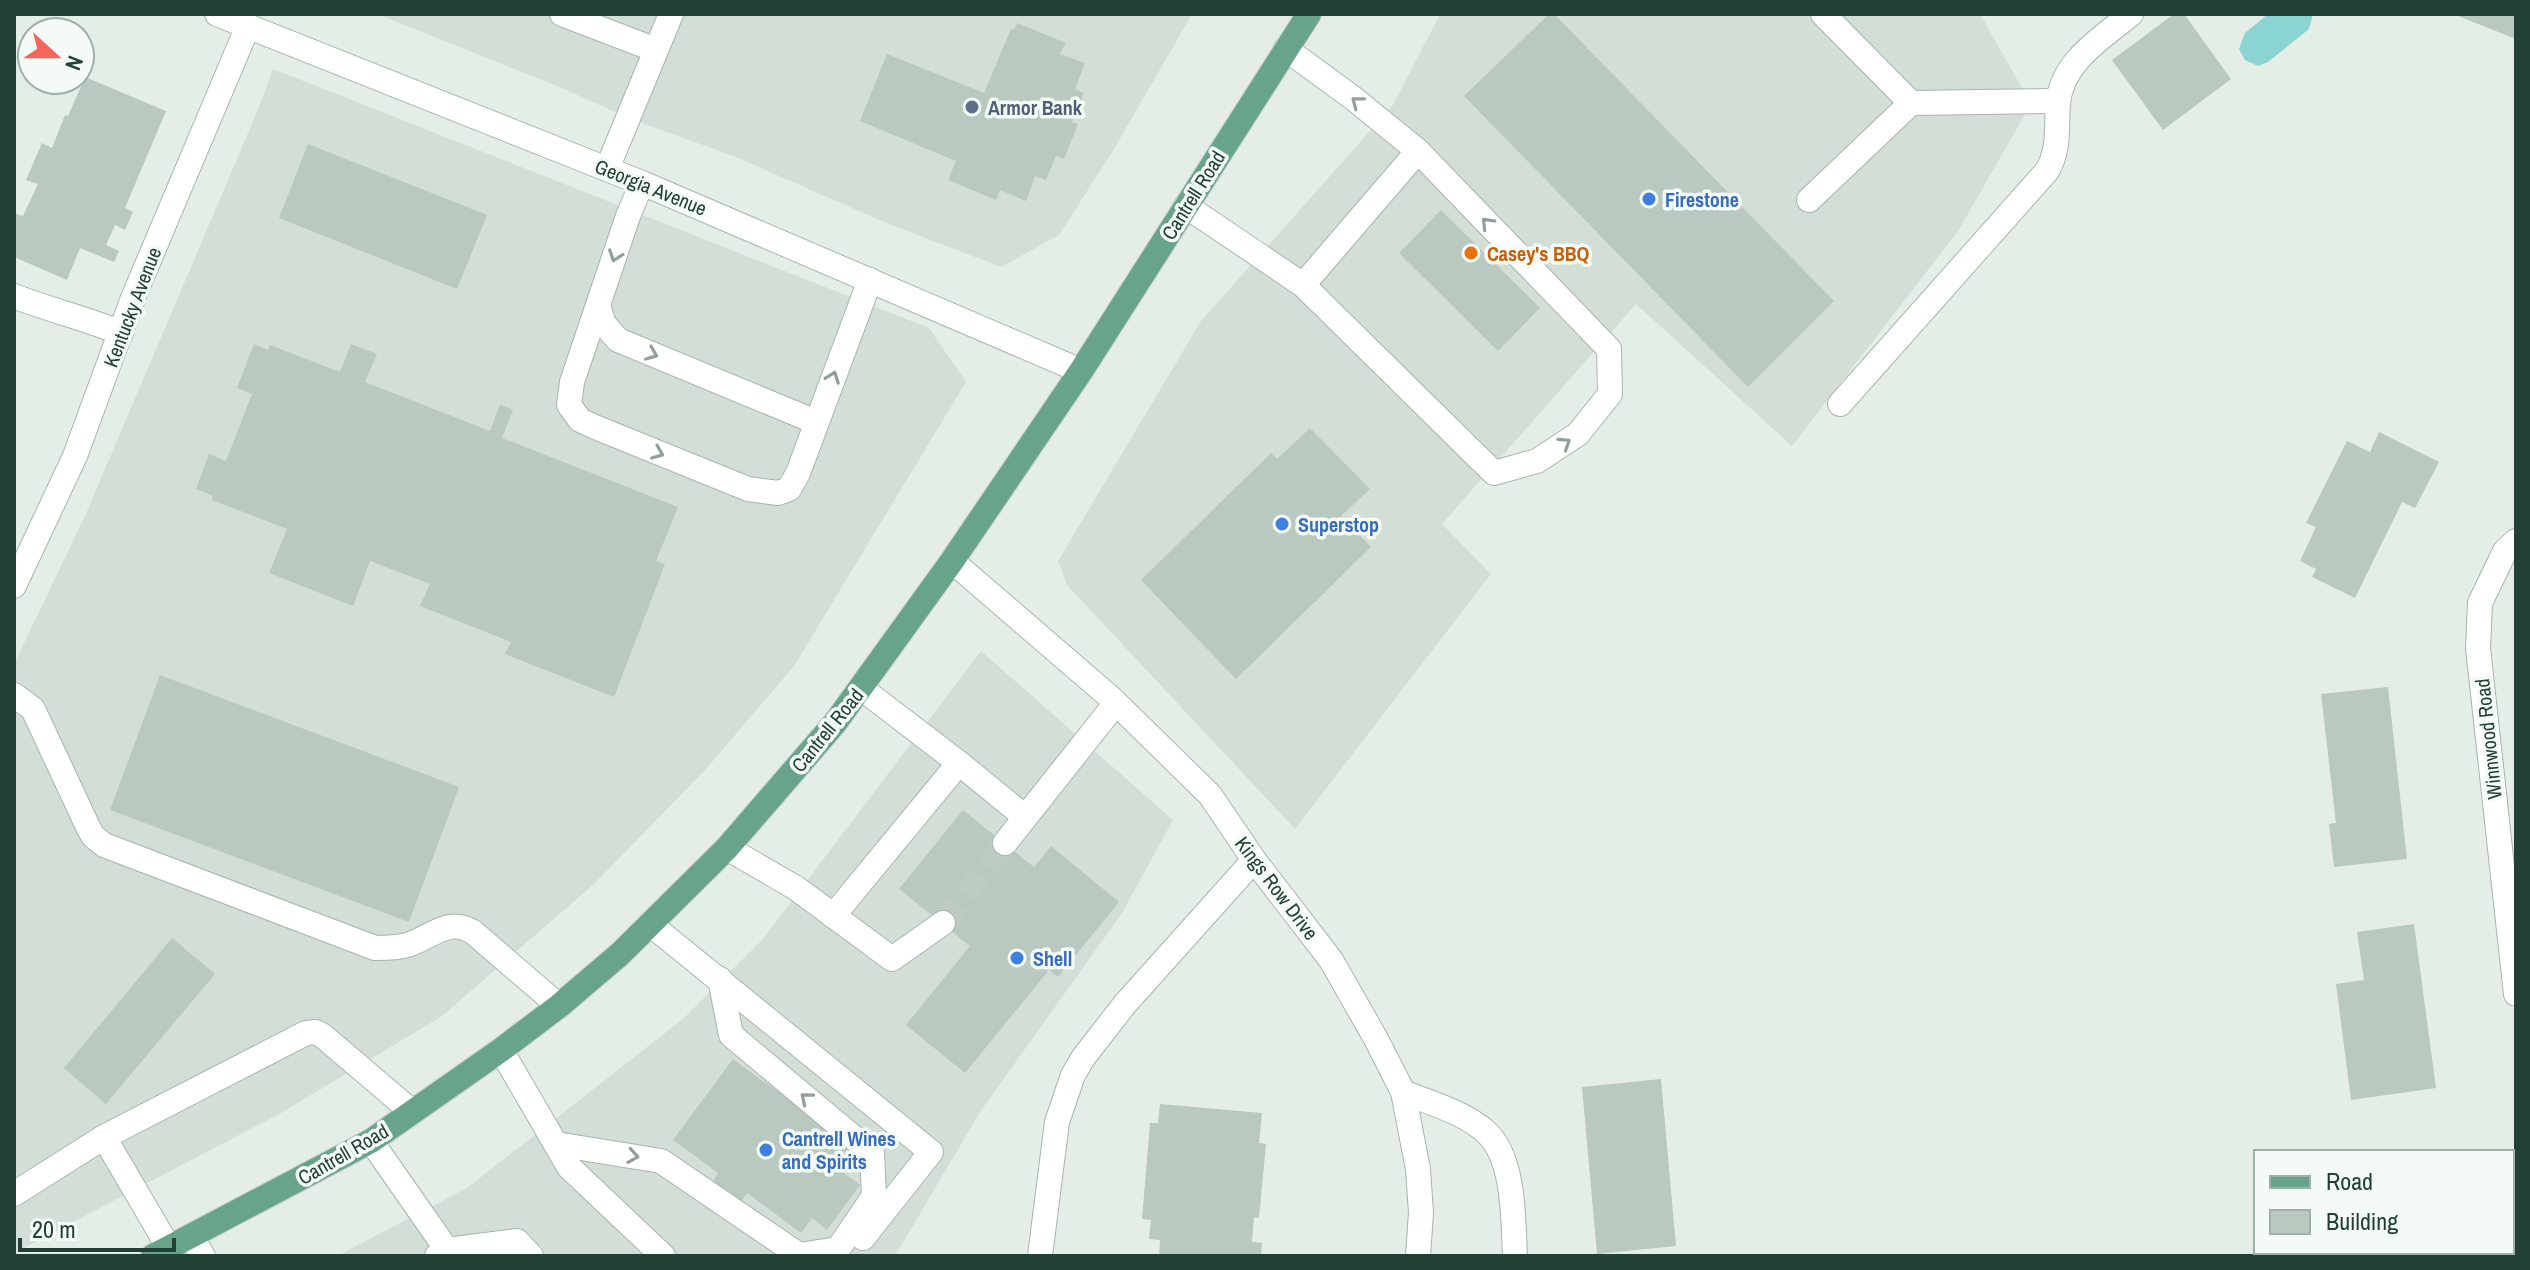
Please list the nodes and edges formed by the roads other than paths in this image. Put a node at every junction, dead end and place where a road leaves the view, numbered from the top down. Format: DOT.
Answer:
graph roads {
  1 [pos="217,14"];
  2 [pos="562,14"];
  3 [pos="671,14"];
  4 [pos="1823,14"];
  5 [pos="2131,14"];
  6 [pos="1303,16"];
  7 [pos="248,26"];
  8 [pos="1286,49"];
  9 [pos="656,50"];
  10 [pos="2058,101"];
  11 [pos="1911,103"];
  12 [pos="1418,151"];
  13 [pos="607,169"];
  14 [pos="642,183"];
  15 [pos="1809,200"];
  16 [pos="1186,206"];
  17 [pos="870,280"];
  18 [pos="1303,285"];
  19 [pos="14,296"];
  20 [pos="598,305"];
  21 [pos="121,333"];
  22 [pos="1081,371"];
  23 [pos="1840,404"];
  24 [pos="816,422"];
  25 [pos="2516,541"];
  26 [pos="952,561"];
  27 [pos="14,586"];
  28 [pos="861,688"];
  29 [pos="14,695"];
  30 [pos="1116,703"];
  31 [pos="959,763"];
  32 [pos="1025,817"];
  33 [pos="1005,843"];
  34 [pos="727,848"];
  35 [pos="1254,860"];
  36 [pos="833,916"];
  37 [pos="943,923"];
  38 [pos="650,924"];
  39 [pos="720,979"];
  40 [pos="2516,994"];
  41 [pos="559,1006"];
  42 [pos="501,1050"];
  43 [pos="1403,1092"];
  44 [pos="411,1111"];
  45 [pos="104,1137"];
  46 [pos="371,1141"];
  47 [pos="556,1144"];
  48 [pos="14,1194"];
  49 [pos="197,1246"];
  50 [pos="161,1252"];
  51 [pos="442,1253"];
  52 [pos="531,1256"];
  53 [pos="663,1256"];
  54 [pos="850,1256"];
  55 [pos="1040,1256"];
  56 [pos="1418,1256"];
  57 [pos="1515,1256"];
  1 -- 7 [label="street, Georgia Avenue"];
  2 -- 9 [label="street"];
  3 -- 9 [label="street"];
  4 -- 11 [label="street"];
  5 -- 10 [label="street"];
  6 -- 8 [label="main road, Cantrell Road"];
  7 -- 13 [label="street, Georgia Avenue"];
  7 -- 21 [label="street, Kentucky Avenue"];
  12 -- 8 [label="street, one-way"];
  8 -- 16 [label="main road, Cantrell Road"];
  9 -- 13 [label="street"];
  10 -- 11 [label="street"];
  10 -- 23 [label="street"];
  11 -- 15 [label="street"];
  12 -- 18 [label="street"];
  18 -- 12 [label="street, one-way"];
  13 -- 14 [label="street, Georgia Avenue"];
  14 -- 17 [label="street, Georgia Avenue"];
  14 -- 20 [label="street, one-way"];
  16 -- 18 [label="street"];
  16 -- 22 [label="main road, Cantrell Road"];
  17 -- 22 [label="street, Georgia Avenue"];
  24 -- 17 [label="street, one-way"];
  19 -- 21 [label="street"];
  20 -- 24 [label="street, one-way"];
  20 -- 24 [label="street, one-way"];
  21 -- 27 [label="street, Kentucky Avenue"];
  22 -- 26 [label="main road, Cantrell Road"];
  25 -- 40 [label="street, Winnwood Road"];
  26 -- 28 [label="main road, Cantrell Road"];
  26 -- 30 [label="street, Kings Row Drive"];
  28 -- 31 [label="street"];
  28 -- 34 [label="main road, Cantrell Road"];
  29 -- 41 [label="street"];
  30 -- 32 [label="street"];
  30 -- 35 [label="street, Kings Row Drive"];
  31 -- 32 [label="street"];
  31 -- 36 [label="street"];
  32 -- 33 [label="street"];
  34 -- 36 [label="street"];
  34 -- 38 [label="main road, Cantrell Road"];
  35 -- 43 [label="street, Kings Row Drive"];
  35 -- 55 [label="street"];
  36 -- 37 [label="street"];
  38 -- 39 [label="street"];
  38 -- 41 [label="main road, Cantrell Road"];
  47 -- 39 [label="street, one-way"];
  39 -- 54 [label="street"];
  41 -- 42 [label="main road, Cantrell Road"];
  42 -- 44 [label="main road, Cantrell Road"];
  42 -- 47 [label="street"];
  43 -- 56 [label="street, Kings Row Drive"];
  43 -- 57 [label="street"];
  44 -- 45 [label="street"];
  44 -- 46 [label="main road, Cantrell Road"];
  45 -- 48 [label="street"];
  45 -- 50 [label="street"];
  46 -- 49 [label="main road, Cantrell Road"];
  46 -- 51 [label="street"];
  47 -- 53 [label="street"];
  49 -- 50 [label="main road, Cantrell Road"];
  51 -- 52 [label="street"];
}
